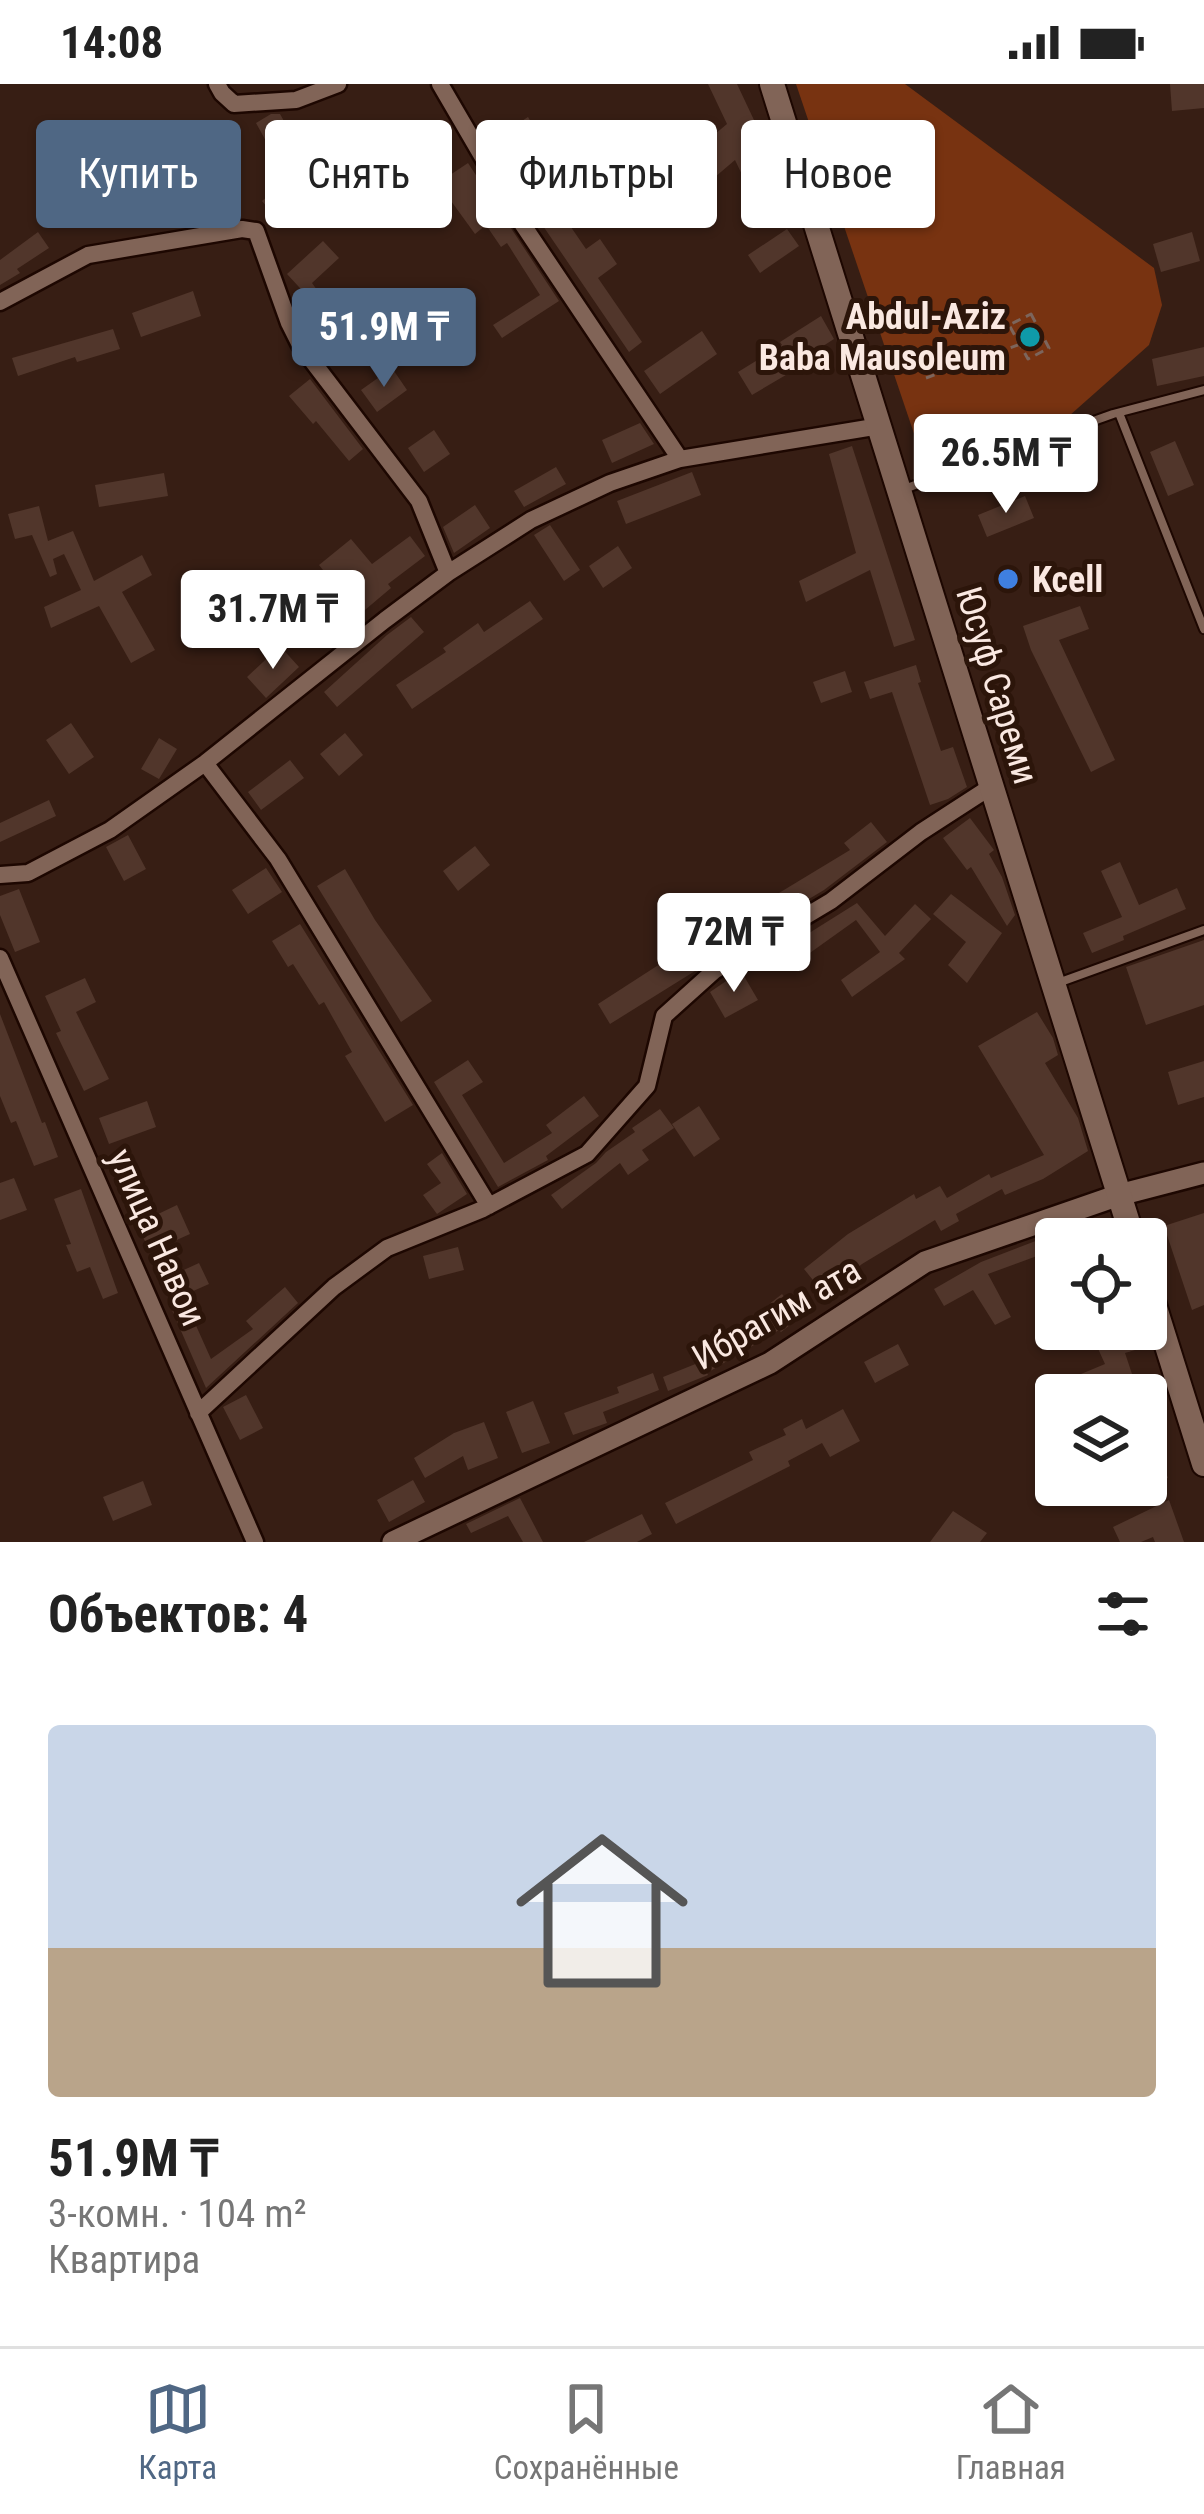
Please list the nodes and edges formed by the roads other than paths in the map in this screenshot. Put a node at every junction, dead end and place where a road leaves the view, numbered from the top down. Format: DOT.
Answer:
graph roads {
  1 [pos="217,84"];
  2 [pos="338,84"];
  3 [pos="440,84"];
  4 [pos="772,84"];
  5 [pos="0,302"];
  6 [pos="1204,390"];
  7 [pos="1119,413"];
  8 [pos="880,427"];
  9 [pos="680,459"];
  10 [pos="900,490"];
  11 [pos="448,573"];
  12 [pos="1204,628"];
  13 [pos="205,763"];
  14 [pos="992,786"];
  15 [pos="0,875"];
  16 [pos="1204,930"];
  17 [pos="0,958"];
  18 [pos="1054,985"];
  19 [pos="1204,1173"];
  20 [pos="1119,1195"];
  21 [pos="489,1206"];
  22 [pos="1126,1218"];
  23 [pos="1167,1347"];
  24 [pos="198,1412"];
  25 [pos="1204,1464"];
  26 [pos="255,1542"];
  27 [pos="393,1542"];
  1 -- 2 [label="street"];
  3 -- 9 [label="street"];
  4 -- 8 [label="main road, Юсуф Сареми"];
  5 -- 11 [label="street"];
  6 -- 7 [label="lane"];
  7 -- 10 [label="lane"];
  7 -- 12 [label="lane"];
  8 -- 9 [label="street"];
  8 -- 10 [label="main road, Юсуф Сареми"];
  9 -- 11 [label="street"];
  10 -- 14 [label="main road, Юсуф Сареми"];
  11 -- 13 [label="street"];
  13 -- 15 [label="street"];
  13 -- 21 [label="street"];
  14 -- 18 [label="main road, Юсуф Сареми"];
  14 -- 21 [label="street"];
  16 -- 18 [label="lane"];
  17 -- 24 [label="street, улица Навои"];
  18 -- 20 [label="main road, Юсуф Сареми"];
  19 -- 20 [label="street, Ибрагим ата"];
  20 -- 22 [label="main road, Юсуф Сареми"];
  20 -- 27 [label="street, Ибрагим ата"];
  21 -- 24 [label="street"];
  23 -- 25 [label="main road"];
  24 -- 26 [label="street, улица Навои"];
}
